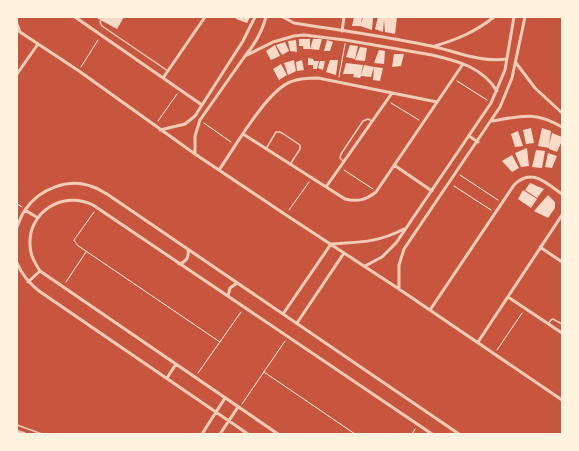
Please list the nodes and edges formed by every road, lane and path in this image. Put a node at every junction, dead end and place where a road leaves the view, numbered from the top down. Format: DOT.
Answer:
graph roads {
  1 [pos="75,17"];
  2 [pos="103,17"];
  3 [pos="206,17"];
  4 [pos="255,17"];
  5 [pos="266,17"];
  6 [pos="283,17"];
  7 [pos="344,17"];
  8 [pos="494,17"];
  9 [pos="514,17"];
  10 [pos="525,17"];
  11 [pos="17,24"];
  12 [pos="316,27"];
  13 [pos="19,31"];
  14 [pos="342,31"];
  15 [pos="355,33"];
  16 [pos="101,35"];
  17 [pos="314,35"];
  18 [pos="345,40"];
  19 [pos="354,41"];
  20 [pos="38,44"];
  21 [pos="434,46"];
  22 [pos="245,56"];
  23 [pos="468,56"];
  24 [pos="507,59"];
  25 [pos="516,63"];
  26 [pos="464,64"];
  27 [pos="78,71"];
  28 [pos="168,71"];
  29 [pos="17,74"];
  30 [pos="163,78"];
  31 [pos="453,79"];
  32 [pos="338,82"];
  33 [pos="180,90"];
  34 [pos="497,91"];
  35 [pos="392,93"];
  36 [pos="387,100"];
  37 [pos="437,102"];
  38 [pos="491,103"];
  39 [pos="202,105"];
  40 [pos="562,113"];
  41 [pos="192,120"];
  42 [pos="200,120"];
  43 [pos="372,121"];
  44 [pos="492,121"];
  45 [pos="423,123"];
  46 [pos="198,124"];
  47 [pos="154,126"];
  48 [pos="562,127"];
  49 [pos="160,130"];
  50 [pos="243,134"];
  51 [pos="469,136"];
  52 [pos="478,142"];
  53 [pos="236,145"];
  54 [pos="266,149"];
  55 [pos="195,154"];
  56 [pos="344,162"];
  57 [pos="290,164"];
  58 [pos="394,165"];
  59 [pos="340,167"];
  60 [pos="219,170"];
  61 [pos="456,173"];
  62 [pos="312,178"];
  63 [pos="450,183"];
  64 [pos="326,187"];
  65 [pos="432,190"];
  66 [pos="376,192"];
  67 [pos="562,194"];
  68 [pos="502,203"];
  69 [pos="97,208"];
  70 [pos="25,210"];
  71 [pos="495,212"];
  72 [pos="562,214"];
  73 [pos="286,215"];
  74 [pos="38,218"];
  75 [pos="17,228"];
  76 [pos="406,228"];
  77 [pos="331,244"];
  78 [pos="540,248"];
  79 [pos="188,250"];
  80 [pos="86,252"];
  81 [pos="344,253"];
  82 [pos="562,262"];
  83 [pos="17,263"];
  84 [pos="179,264"];
  85 [pos="365,266"];
  86 [pos="40,271"];
  87 [pos="28,282"];
  88 [pos="237,283"];
  89 [pos="63,288"];
  90 [pos="399,289"];
  91 [pos="228,296"];
  92 [pos="508,296"];
  93 [pos="244,308"];
  94 [pos="526,308"];
  95 [pos="430,310"];
  96 [pos="283,314"];
  97 [pos="297,323"];
  98 [pos="548,324"];
  99 [pos="562,324"];
  100 [pos="562,333"];
  101 [pos="288,337"];
  102 [pos="220,342"];
  103 [pos="478,342"];
  104 [pos="494,354"];
  105 [pos="176,364"];
  106 [pos="264,372"];
  107 [pos="196,377"];
  108 [pos="167,378"];
  109 [pos="225,398"];
  110 [pos="562,400"];
  111 [pos="239,408"];
  112 [pos="216,412"];
  113 [pos="229,421"];
  114 [pos="17,425"];
  115 [pos="418,425"];
  116 [pos="17,432"];
  117 [pos="24,434"];
  118 [pos="42,434"];
  119 [pos="202,434"];
  120 [pos="220,434"];
  121 [pos="248,434"];
  122 [pos="278,434"];
  123 [pos="355,434"];
  124 [pos="412,434"];
  125 [pos="432,434"];
  126 [pos="459,434"];
  1 -- 16 [label="street"];
  2 -- 28 [label="lane"];
  3 -- 28 [label="street"];
  4 -- 39 [label="street"];
  5 -- 22 [label="street"];
  6 -- 12 [label="street"];
  7 -- 14 [label="street"];
  8 -- 21 [label="street"];
  9 -- 24 [label="street"];
  10 -- 25 [label="street"];
  11 -- 13 [label="street"];
  12 -- 14 [label="street"];
  12 -- 17 [label="street"];
  13 -- 20 [label="street"];
  14 -- 15 [label="street"];
  15 -- 19 [label="street"];
  15 -- 21 [label="street"];
  16 -- 27 [label="path"];
  16 -- 30 [label="street"];
  17 -- 18 [label="street"];
  17 -- 22 [label="street"];
  18 -- 19 [label="street"];
  18 -- 32 [label="path"];
  19 -- 26 [label="street"];
  20 -- 27 [label="street"];
  20 -- 29 [label="street"];
  21 -- 23 [label="street"];
  22 -- 42 [label="street"];
  23 -- 24 [label="street"];
  23 -- 26 [label="street"];
  24 -- 34 [label="street"];
  25 -- 40 [label="street"];
  25 -- 44 [label="street"];
  26 -- 31 [label="street"];
  26 -- 34 [label="street"];
  27 -- 47 [label="street"];
  28 -- 30 [label="street"];
  30 -- 33 [label="street"];
  31 -- 37 [label="street"];
  31 -- 38 [label="path"];
  32 -- 35 [label="street"];
  32 -- 50 [label="street"];
  33 -- 39 [label="street"];
  33 -- 47 [label="path"];
  34 -- 38 [label="street"];
  35 -- 36 [label="street"];
  35 -- 37 [label="street"];
  36 -- 43 [label="street"];
  36 -- 45 [label="path"];
  37 -- 45 [label="street"];
  38 -- 51 [label="street"];
  39 -- 41 [label="street"];
  41 -- 46 [label="street"];
  41 -- 49 [label="street"];
  42 -- 46 [label="street"];
  42 -- 53 [label="path"];
  43 -- 56 [label="street"];
  43 -- 56 [label="lane"];
  44 -- 48 [label="street"];
  44 -- 52 [label="street"];
  45 -- 58 [label="street"];
  46 -- 55 [label="street"];
  47 -- 49 [label="street"];
  49 -- 55 [label="street"];
  50 -- 53 [label="street"];
  50 -- 54 [label="street"];
  51 -- 52 [label="street"];
  51 -- 65 [label="street"];
  52 -- 61 [label="street"];
  53 -- 60 [label="street"];
  54 -- 57 [label="street"];
  54 -- 57 [label="lane"];
  55 -- 60 [label="street"];
  56 -- 59 [label="street"];
  57 -- 62 [label="street"];
  58 -- 65 [label="street"];
  58 -- 66 [label="street"];
  59 -- 64 [label="street"];
  59 -- 66 [label="path"];
  60 -- 73 [label="street"];
  61 -- 63 [label="street"];
  61 -- 68 [label="path"];
  62 -- 64 [label="street"];
  62 -- 73 [label="path"];
  63 -- 71 [label="path"];
  63 -- 90 [label="street"];
  64 -- 66 [label="street"];
  65 -- 76 [label="street"];
  67 -- 68 [label="street"];
  68 -- 71 [label="street"];
  69 -- 74 [label="street"];
  69 -- 80 [label="path"];
  69 -- 84 [label="street"];
  70 -- 74 [label="street"];
  70 -- 75 [label="street"];
  70 -- 79 [label="street"];
  71 -- 95 [label="street"];
  72 -- 78 [label="street"];
  73 -- 77 [label="street"];
  74 -- 86 [label="street"];
  76 -- 77 [label="street"];
  76 -- 85 [label="street"];
  77 -- 81 [label="street"];
  77 -- 96 [label="street"];
  78 -- 82 [label="street"];
  78 -- 92 [label="street"];
  79 -- 84 [label="street"];
  79 -- 88 [label="street"];
  80 -- 89 [label="path"];
  80 -- 102 [label="path"];
  81 -- 85 [label="street"];
  81 -- 97 [label="street"];
  83 -- 87 [label="street"];
  84 -- 91 [label="street"];
  85 -- 90 [label="street"];
  86 -- 87 [label="street"];
  86 -- 89 [label="street"];
  87 -- 108 [label="street"];
  88 -- 91 [label="street"];
  88 -- 96 [label="street"];
  89 -- 105 [label="street"];
  90 -- 95 [label="street"];
  91 -- 93 [label="street"];
  92 -- 94 [label="street"];
  92 -- 103 [label="street"];
  93 -- 101 [label="street"];
  93 -- 102 [label="path"];
  94 -- 98 [label="street"];
  94 -- 104 [label="path"];
  95 -- 103 [label="street"];
  96 -- 97 [label="street"];
  97 -- 126 [label="street"];
  98 -- 99 [label="lane"];
  98 -- 100 [label="street"];
  101 -- 106 [label="path"];
  101 -- 115 [label="street"];
  102 -- 107 [label="path"];
  103 -- 104 [label="street"];
  104 -- 110 [label="street"];
  105 -- 107 [label="street"];
  105 -- 108 [label="street"];
  106 -- 111 [label="path"];
  106 -- 123 [label="path"];
  107 -- 109 [label="street"];
  108 -- 112 [label="street"];
  109 -- 111 [label="street"];
  109 -- 112 [label="street"];
  111 -- 113 [label="street"];
  111 -- 122 [label="street"];
  112 -- 113 [label="street"];
  112 -- 119 [label="street"];
  113 -- 120 [label="street"];
  113 -- 121 [label="street"];
  114 -- 118 [label="lane"];
  115 -- 124 [label="path"];
  115 -- 125 [label="street"];
  116 -- 117 [label="street"];
}
